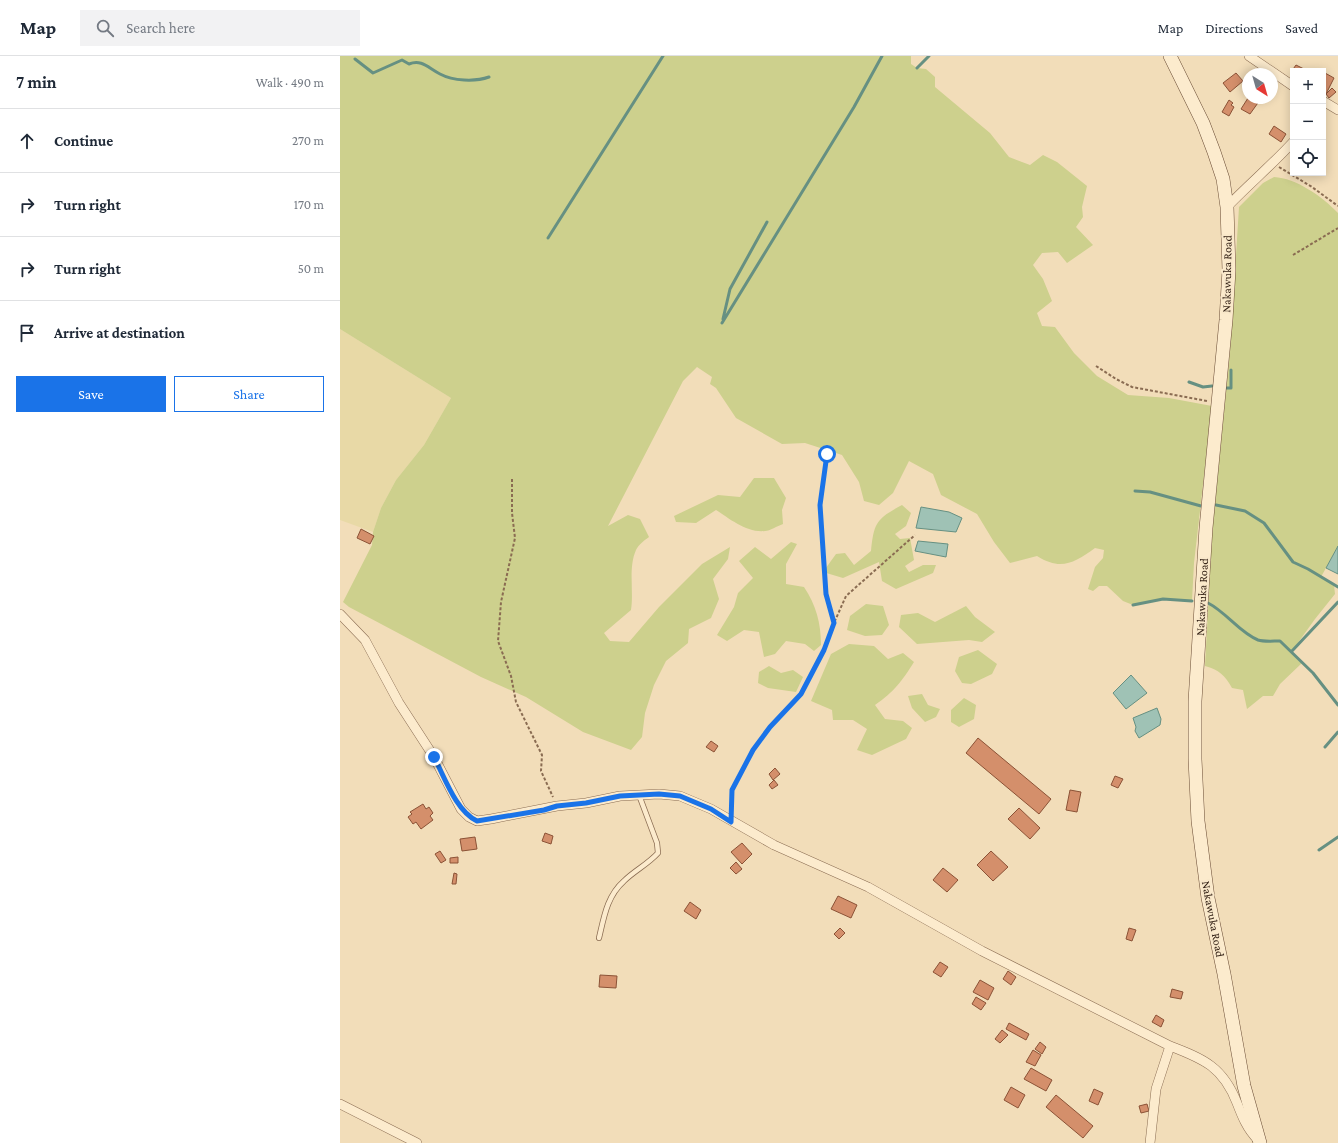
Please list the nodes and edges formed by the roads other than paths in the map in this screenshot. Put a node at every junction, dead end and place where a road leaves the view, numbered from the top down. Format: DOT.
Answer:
graph roads {
  1 [pos="1170,56"];
  2 [pos="1249,56"];
  3 [pos="1290,84"];
  4 [pos="1326,102"];
  5 [pos="1338,110"];
  6 [pos="1290,146"];
  7 [pos="1227,207"];
  8 [pos="340,614"];
  9 [pos="639,795"];
  10 [pos="599,938"];
  11 [pos="1170,1046"];
  12 [pos="340,1104"];
  13 [pos="1260,1142"];
  14 [pos="417,1143"];
  15 [pos="1150,1143"];
  1 -- 7 [label="main road, Nakawuka Road"];
  2 -- 3 [label="street"];
  4 -- 5 [label="street"];
  6 -- 7 [label="street"];
  7 -- 13 [label="main road, Nakawuka Road"];
  8 -- 9 [label="street"];
  9 -- 10 [label="lane"];
  9 -- 11 [label="street"];
  11 -- 13 [label="street"];
  11 -- 15 [label="street"];
  12 -- 14 [label="street"];
}
